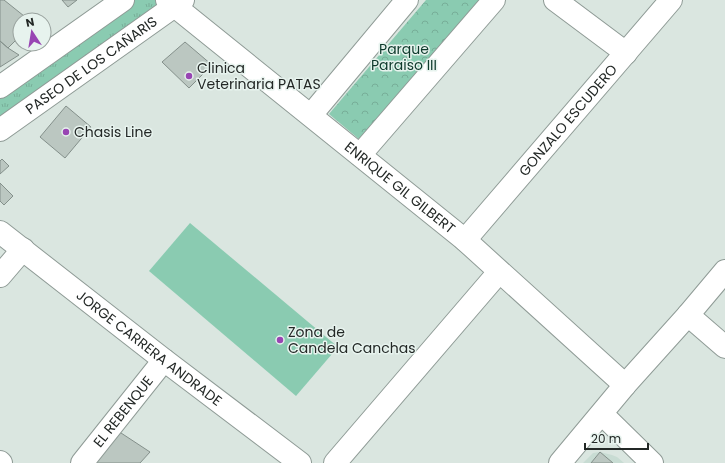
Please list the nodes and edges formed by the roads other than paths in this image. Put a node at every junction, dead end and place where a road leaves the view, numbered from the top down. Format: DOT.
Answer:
graph roads {
  1 [pos="124,0"];
  2 [pos="407,0"];
  3 [pos="494,0"];
  4 [pos="555,0"];
  5 [pos="671,0"];
  6 [pos="175,2"];
  7 [pos="626,53"];
  8 [pos="0,86"];
  9 [pos="311,115"];
  10 [pos="0,130"];
  11 [pos="360,155"];
  12 [pos="0,232"];
  13 [pos="464,240"];
  14 [pos="23,249"];
  15 [pos="725,271"];
  16 [pos="500,272"];
  17 [pos="0,276"];
  18 [pos="688,314"];
  19 [pos="725,347"];
  20 [pos="164,360"];
  21 [pos="625,385"];
  22 [pos="602,414"];
  23 [pos="82,463"];
  24 [pos="300,463"];
  25 [pos="335,463"];
  26 [pos="560,463"];
  27 [pos="652,463"];
  1 -- 8 [label="street"];
  2 -- 9 [label="street"];
  3 -- 11 [label="street"];
  4 -- 7 [label="street"];
  5 -- 7 [label="street, GONZALO ESCUDERO"];
  6 -- 9 [label="street, ENRIQUE GIL GILBERT"];
  6 -- 10 [label="street, PASEO DE LOS CAÑARIS"];
  7 -- 13 [label="street, GONZALO ESCUDERO"];
  9 -- 11 [label="street, ENRIQUE GIL GILBERT"];
  11 -- 13 [label="street, ENRIQUE GIL GILBERT"];
  12 -- 14 [label="street, JORGE CARRERA ANDRADE"];
  13 -- 16 [label="street, ENRIQUE GIL GILBERT"];
  14 -- 17 [label="street"];
  14 -- 20 [label="street, JORGE CARRERA ANDRADE"];
  15 -- 18 [label="street"];
  16 -- 21 [label="street, ENRIQUE GIL GILBERT"];
  16 -- 25 [label="street"];
  18 -- 19 [label="street"];
  18 -- 21 [label="street"];
  20 -- 23 [label="street, EL REBENQUE"];
  20 -- 24 [label="street, JORGE CARRERA ANDRADE"];
  21 -- 22 [label="street"];
  22 -- 26 [label="street"];
  22 -- 27 [label="street"];
}
